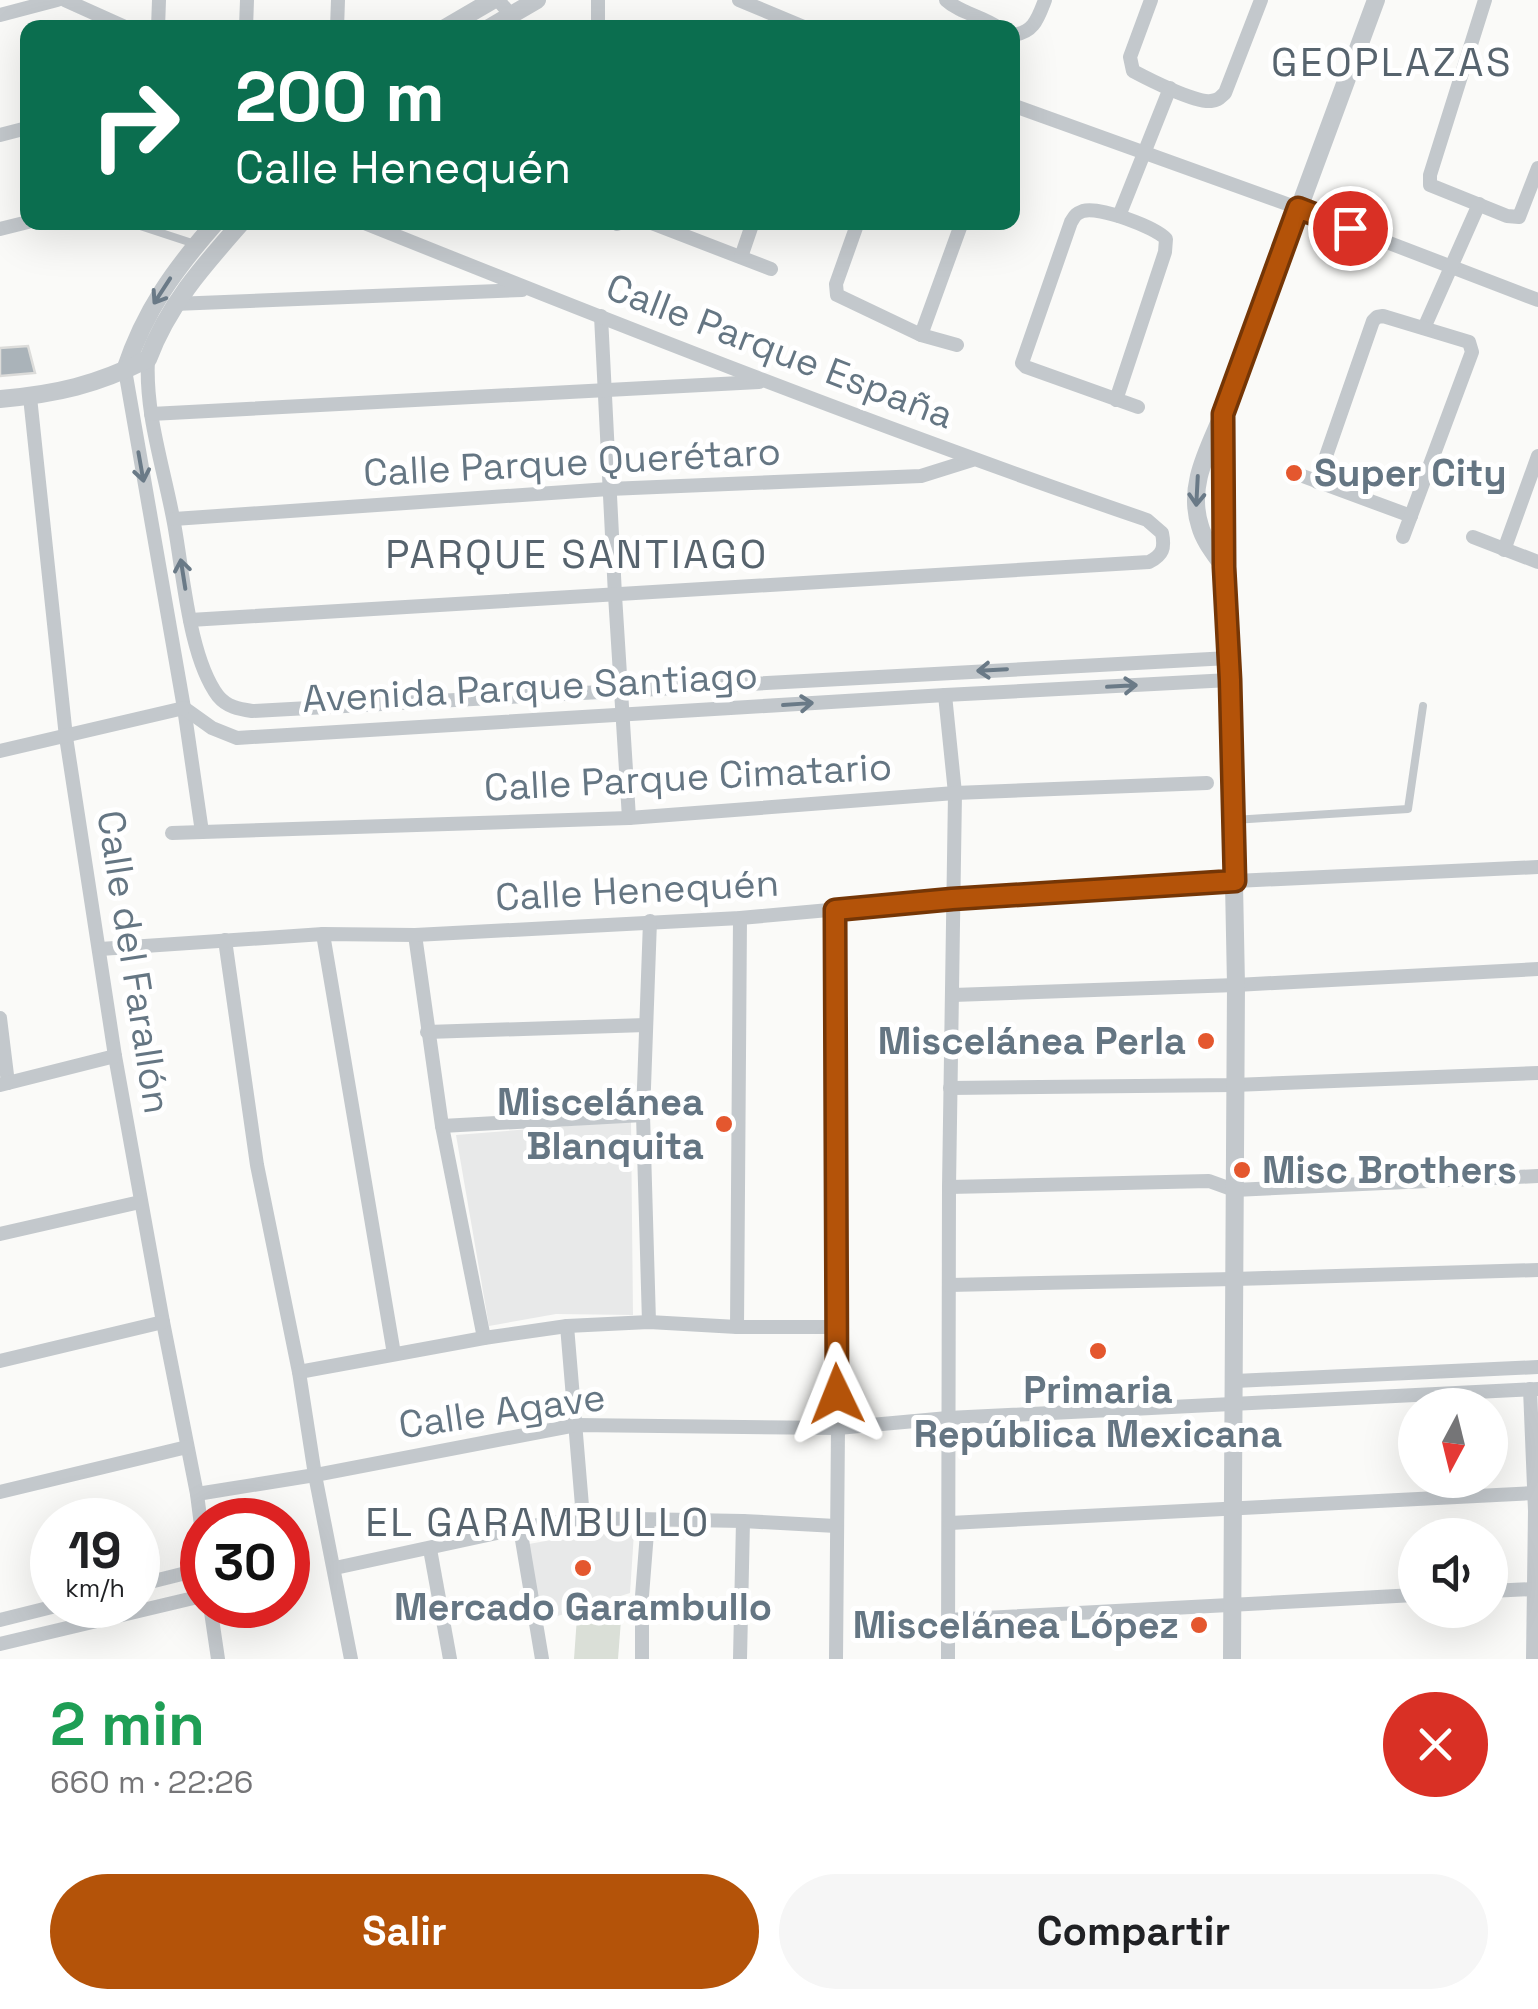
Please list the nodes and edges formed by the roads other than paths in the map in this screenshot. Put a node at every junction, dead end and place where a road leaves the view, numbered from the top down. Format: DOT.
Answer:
graph roads {
  1 [pos="56,0"];
  2 [pos="65,0"];
  3 [pos="496,0"];
  4 [pos="537,0"];
  5 [pos="739,0"];
  6 [pos="946,0"];
  7 [pos="1045,0"];
  8 [pos="1151,0"];
  9 [pos="1261,0"];
  10 [pos="1376,0"];
  11 [pos="1485,0"];
  12 [pos="0,15"];
  13 [pos="109,20"];
  14 [pos="460,20"];
  15 [pos="512,20"];
  16 [pos="770,20"];
  17 [pos="987,20"];
  18 [pos="1020,33"];
  19 [pos="1170,88"];
  20 [pos="1020,108"];
  21 [pos="1145,151"];
  22 [pos="1538,168"];
  23 [pos="1479,204"];
  24 [pos="1298,208"];
  25 [pos="1119,216"];
  26 [pos="152,230"];
  27 [pos="209,230"];
  28 [pos="235,230"];
  29 [pos="382,230"];
  30 [pos="671,230"];
  31 [pos="750,230"];
  32 [pos="855,230"];
  33 [pos="959,230"];
  34 [pos="196,245"];
  35 [pos="742,257"];
  36 [pos="1452,266"];
  37 [pos="771,269"];
  38 [pos="530,290"];
  39 [pos="1538,300"];
  40 [pos="174,304"];
  41 [pos="601,316"];
  42 [pos="1424,328"];
  43 [pos="921,335"];
  44 [pos="957,345"];
  45 [pos="148,359"];
  46 [pos="125,370"];
  47 [pos="764,382"];
  48 [pos="604,389"];
  49 [pos="30,397"];
  50 [pos="0,400"];
  51 [pos="1116,400"];
  52 [pos="1138,407"];
  53 [pos="151,414"];
  54 [pos="1223,414"];
  55 [pos="1538,456"];
  56 [pos="972,460"];
  57 [pos="1300,475"];
  58 [pos="1317,482"];
  59 [pos="609,489"];
  60 [pos="1410,516"];
  61 [pos="174,519"];
  62 [pos="1403,537"];
  63 [pos="1473,537"];
  64 [pos="1504,550"];
  65 [pos="1538,562"];
  66 [pos="1224,567"];
  67 [pos="615,595"];
  68 [pos="190,620"];
  69 [pos="1229,658"];
  70 [pos="1230,680"];
  71 [pos="620,692"];
  72 [pos="945,694"];
  73 [pos="1423,706"];
  74 [pos="184,708"];
  75 [pos="622,715"];
  76 [pos="66,737"];
  77 [pos="0,751"];
  78 [pos="1207,784"];
  79 [pos="955,793"];
  80 [pos="629,818"];
  81 [pos="1234,820"];
  82 [pos="202,832"];
  83 [pos="172,833"];
  84 [pos="1538,868"];
  85 [pos="1235,881"];
  86 [pos="952,899"];
  87 [pos="835,910"];
  88 [pos="740,918"];
  89 [pos="650,922"];
  90 [pos="323,934"];
  91 [pos="415,935"];
  92 [pos="225,940"];
  93 [pos="100,949"];
  94 [pos="1538,968"];
  95 [pos="1236,985"];
  96 [pos="953,995"];
  97 [pos="0,1018"];
  98 [pos="646,1025"];
  99 [pos="427,1032"];
  100 [pos="114,1056"];
  101 [pos="1538,1074"];
  102 [pos="4,1084"];
  103 [pos="1234,1085"];
  104 [pos="950,1088"];
  105 [pos="643,1115"];
  106 [pos="442,1126"];
  107 [pos="1538,1176"];
  108 [pos="949,1187"];
  109 [pos="1234,1190"];
  110 [pos="140,1202"];
  111 [pos="0,1234"];
  112 [pos="1538,1270"];
  113 [pos="1234,1280"];
  114 [pos="949,1284"];
  115 [pos="163,1322"];
  116 [pos="649,1322"];
  117 [pos="567,1326"];
  118 [pos="738,1327"];
  119 [pos="836,1327"];
  120 [pos="484,1338"];
  121 [pos="394,1354"];
  122 [pos="0,1361"];
  123 [pos="1538,1366"];
  124 [pos="299,1372"];
  125 [pos="1236,1381"];
  126 [pos="1534,1389"];
  127 [pos="1234,1404"];
  128 [pos="948,1418"];
  129 [pos="576,1425"];
  130 [pos="838,1428"];
  131 [pos="188,1447"];
  132 [pos="314,1475"];
  133 [pos="0,1492"];
  134 [pos="1534,1493"];
  135 [pos="197,1494"];
  136 [pos="198,1498"];
  137 [pos="1234,1508"];
  138 [pos="583,1518"];
  139 [pos="648,1520"];
  140 [pos="742,1521"];
  141 [pos="950,1522"];
  142 [pos="836,1526"];
  143 [pos="520,1528"];
  144 [pos="430,1549"];
  145 [pos="335,1568"];
  146 [pos="1534,1589"];
  147 [pos="1508,1590"];
  148 [pos="1398,1596"];
  149 [pos="180,1601"];
  150 [pos="1232,1604"];
  151 [pos="30,1612"];
  152 [pos="0,1620"];
  153 [pos="948,1620"];
  154 [pos="213,1628"];
  155 [pos="0,1644"];
  156 [pos="218,1659"];
  157 [pos="352,1659"];
  158 [pos="450,1659"];
  159 [pos="542,1659"];
  160 [pos="642,1659"];
  161 [pos="740,1659"];
  162 [pos="836,1659"];
  163 [pos="948,1659"];
  164 [pos="1232,1659"];
  165 [pos="1533,1659"];
  1 -- 12 [label="street"];
  2 -- 13 [label="street"];
  3 -- 14 [label="street"];
  4 -- 15 [label="street"];
  5 -- 16 [label="street"];
  6 -- 17 [label="street"];
  7 -- 18 [label="street"];
  8 -- 19 [label="street"];
  9 -- 19 [label="street"];
  10 -- 24 [label="street"];
  11 -- 23 [label="street"];
  19 -- 21 [label="street"];
  20 -- 21 [label="street"];
  21 -- 24 [label="street"];
  21 -- 25 [label="street"];
  22 -- 23 [label="street"];
  23 -- 36 [label="street"];
  24 -- 36 [label="street"];
  24 -- 54 [label="street"];
  25 -- 51 [label="street"];
  25 -- 51 [label="street"];
  26 -- 34 [label="lane"];
  27 -- 34 [label="street"];
  28 -- 40 [label="street"];
  29 -- 38 [label="street, Calle Parque España"];
  30 -- 35 [label="street"];
  31 -- 35 [label="street"];
  32 -- 43 [label="street"];
  33 -- 43 [label="street"];
  34 -- 46 [label="street, one-way"];
  35 -- 37 [label="street"];
  36 -- 39 [label="street"];
  36 -- 42 [label="street"];
  38 -- 40 [label="street"];
  38 -- 41 [label="street, Calle Parque España"];
  40 -- 45 [label="street"];
  41 -- 47 [label="street, Calle Parque España"];
  41 -- 48 [label="street"];
  42 -- 58 [label="street"];
  42 -- 60 [label="street"];
  43 -- 44 [label="street"];
  45 -- 46 [label="street"];
  45 -- 53 [label="street, Avenida Parque Santiago"];
  46 -- 49 [label="street"];
  46 -- 74 [label="street, one-way"];
  47 -- 48 [label="street"];
  47 -- 56 [label="street, Calle Parque España"];
  48 -- 53 [label="street"];
  48 -- 59 [label="street"];
  49 -- 50 [label="street"];
  49 -- 76 [label="street, Calle del Farallón"];
  51 -- 52 [label="street"];
  53 -- 61 [label="street, Avenida Parque Santiago"];
  54 -- 66 [label="street"];
  54 -- 66 [label="street, one-way"];
  55 -- 64 [label="street"];
  56 -- 59 [label="street, Calle Parque Querétaro"];
  56 -- 67 [label="street, Calle Parque España"];
  57 -- 58 [label="street"];
  58 -- 60 [label="street"];
  59 -- 61 [label="street, Calle Parque Querétaro"];
  59 -- 67 [label="street"];
  60 -- 62 [label="street"];
  68 -- 61 [label="street, Avenida Parque Santiago, one-way"];
  63 -- 64 [label="street"];
  64 -- 65 [label="street"];
  66 -- 69 [label="street"];
  67 -- 68 [label="street"];
  67 -- 71 [label="street"];
  68 -- 71 [label="street, Avenida Parque Santiago"];
  69 -- 70 [label="street"];
  69 -- 71 [label="street, Avenida Parque Santiago, one-way"];
  72 -- 70 [label="street, Avenida Parque Santiago, one-way"];
  70 -- 81 [label="street"];
  71 -- 75 [label="street"];
  75 -- 72 [label="street, Avenida Parque Santiago, one-way"];
  72 -- 79 [label="street"];
  73 -- 81 [label="lane"];
  74 -- 75 [label="street, Avenida Parque Santiago"];
  74 -- 76 [label="street"];
  74 -- 82 [label="street"];
  75 -- 80 [label="street"];
  76 -- 77 [label="street"];
  76 -- 93 [label="street, Calle del Farallón"];
  78 -- 79 [label="street, Calle Parque Cimatario"];
  79 -- 80 [label="street, Calle Parque Cimatario"];
  79 -- 86 [label="street"];
  80 -- 82 [label="street, Calle Parque Cimatario"];
  81 -- 85 [label="street"];
  82 -- 83 [label="street, Calle Parque Cimatario"];
  84 -- 85 [label="street, Calle Henequén"];
  85 -- 86 [label="street, Calle Henequén"];
  85 -- 95 [label="street"];
  86 -- 87 [label="street, Calle Henequén"];
  86 -- 96 [label="street"];
  87 -- 88 [label="street, Calle Henequén"];
  87 -- 119 [label="street"];
  88 -- 89 [label="street, Calle Henequén"];
  88 -- 118 [label="street"];
  89 -- 91 [label="street, Calle Henequén"];
  89 -- 98 [label="street"];
  90 -- 91 [label="street, Calle Henequén"];
  90 -- 92 [label="street, Calle Henequén"];
  90 -- 121 [label="street"];
  91 -- 99 [label="street"];
  92 -- 93 [label="street, Calle Henequén"];
  92 -- 124 [label="street"];
  93 -- 100 [label="street, Calle del Farallón"];
  94 -- 95 [label="street"];
  95 -- 96 [label="street"];
  95 -- 103 [label="street"];
  96 -- 104 [label="street"];
  97 -- 102 [label="street"];
  98 -- 99 [label="street"];
  98 -- 105 [label="street"];
  99 -- 106 [label="street"];
  100 -- 102 [label="street"];
  100 -- 110 [label="street, Calle del Farallón"];
  101 -- 103 [label="street"];
  103 -- 104 [label="street"];
  103 -- 109 [label="street"];
  104 -- 108 [label="street"];
  105 -- 106 [label="street"];
  105 -- 116 [label="street"];
  106 -- 120 [label="street"];
  107 -- 109 [label="street"];
  108 -- 109 [label="street"];
  108 -- 114 [label="street"];
  109 -- 113 [label="street"];
  110 -- 111 [label="street"];
  110 -- 115 [label="street, Calle del Farallón"];
  112 -- 113 [label="street"];
  113 -- 114 [label="street"];
  113 -- 125 [label="street"];
  114 -- 128 [label="street"];
  115 -- 122 [label="street"];
  115 -- 131 [label="street, Calle del Farallón"];
  116 -- 117 [label="street"];
  116 -- 118 [label="street"];
  117 -- 120 [label="street"];
  117 -- 129 [label="street"];
  118 -- 119 [label="street"];
  119 -- 130 [label="street"];
  120 -- 121 [label="street"];
  121 -- 124 [label="street"];
  123 -- 125 [label="street"];
  124 -- 132 [label="street"];
  125 -- 127 [label="street"];
  126 -- 127 [label="street, Calle Agave"];
  126 -- 134 [label="street"];
  127 -- 128 [label="street, Calle Agave"];
  127 -- 137 [label="street"];
  128 -- 130 [label="street, Calle Agave"];
  128 -- 141 [label="street"];
  129 -- 130 [label="street, Calle Agave"];
  129 -- 132 [label="street, Calle Agave"];
  129 -- 138 [label="street"];
  130 -- 142 [label="street"];
  131 -- 133 [label="street"];
  131 -- 135 [label="street, Calle del Farallón"];
  132 -- 135 [label="street, Calle Agave"];
  132 -- 145 [label="street"];
  134 -- 137 [label="street"];
  134 -- 146 [label="street"];
  135 -- 136 [label="street, Calle del Farallón"];
  137 -- 141 [label="street"];
  137 -- 150 [label="street"];
  138 -- 139 [label="street"];
  138 -- 143 [label="street"];
  139 -- 140 [label="street"];
  139 -- 160 [label="street"];
  140 -- 142 [label="street"];
  140 -- 161 [label="street"];
  141 -- 153 [label="street"];
  142 -- 162 [label="street"];
  143 -- 144 [label="street"];
  143 -- 159 [label="street"];
  144 -- 145 [label="street"];
  144 -- 158 [label="street"];
  145 -- 157 [label="street"];
  146 -- 147 [label="street"];
  146 -- 165 [label="street"];
  148 -- 150 [label="street"];
  149 -- 155 [label="street"];
  150 -- 153 [label="street"];
  150 -- 164 [label="street"];
  151 -- 152 [label="street"];
  153 -- 163 [label="street"];
  154 -- 156 [label="street"];
}
